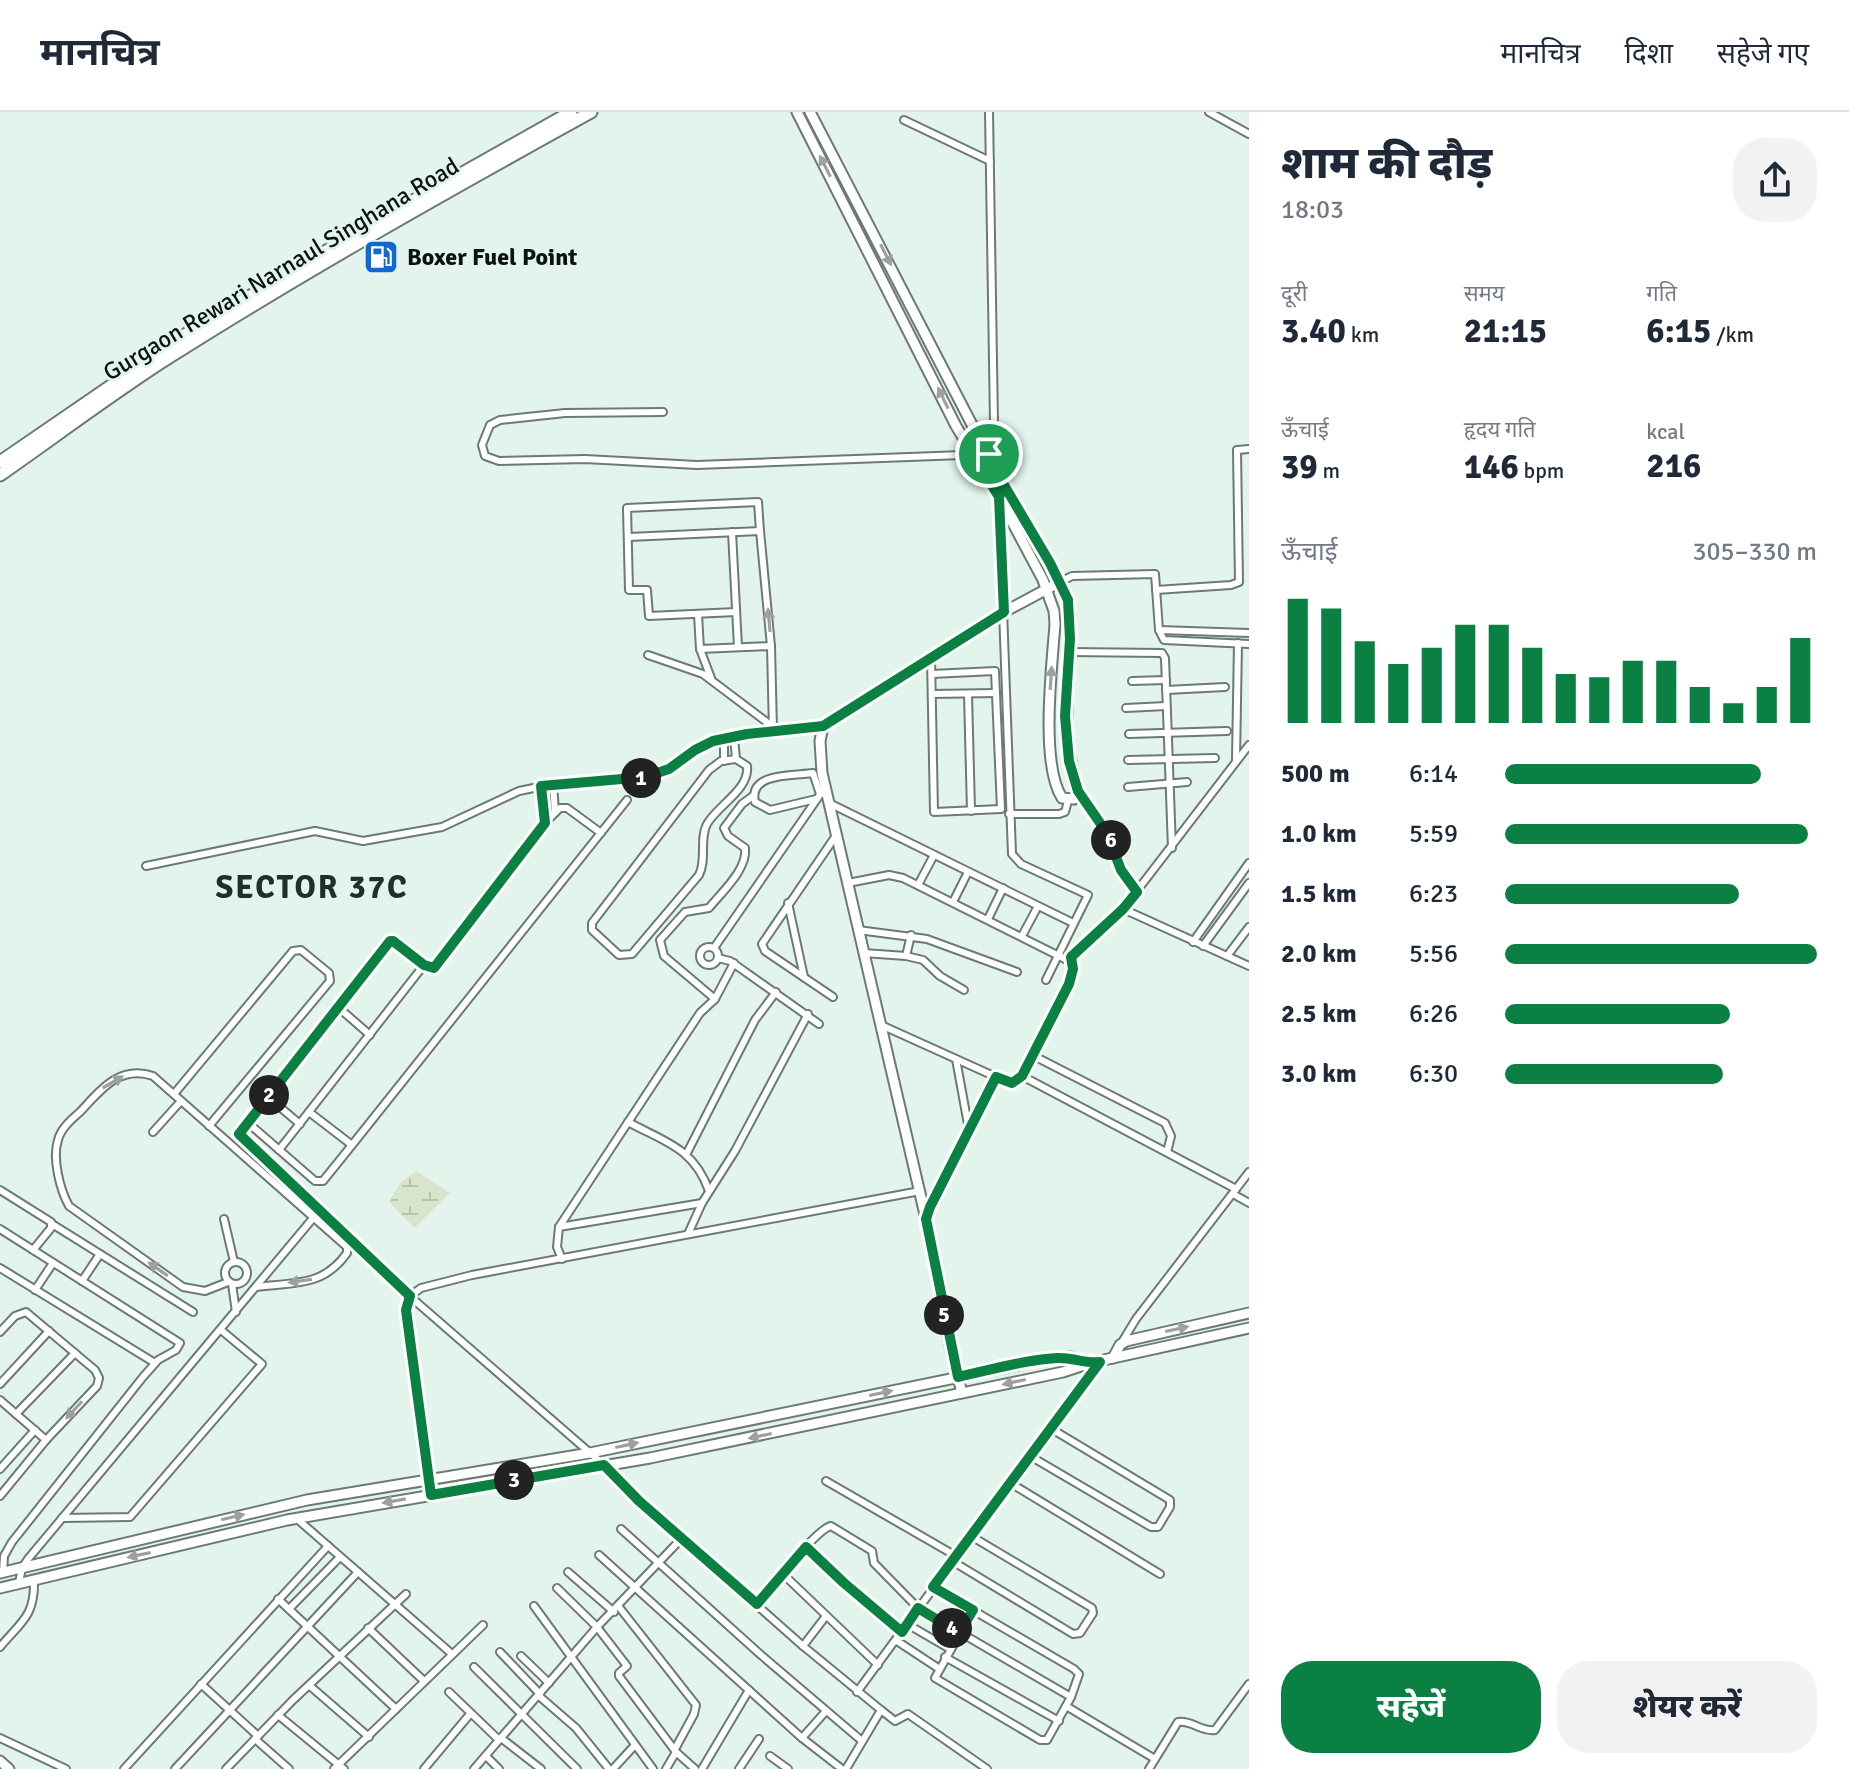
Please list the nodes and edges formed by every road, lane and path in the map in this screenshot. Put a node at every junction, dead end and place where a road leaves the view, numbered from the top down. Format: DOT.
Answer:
graph roads {
  1 [pos="571,112"];
  2 [pos="591,112"];
  3 [pos="797,112"];
  4 [pos="810,112"];
  5 [pos="989,112"];
  6 [pos="1209,112"];
  7 [pos="904,120"];
  8 [pos="1249,134"];
  9 [pos="990,161"];
  10 [pos="370,231"];
  11 [pos="663,412"];
  12 [pos="1249,449"];
  13 [pos="989,454"];
  14 [pos="974,456"];
  15 [pos="0,462"];
  16 [pos="0,475"];
  17 [pos="1004,485"];
  18 [pos="999,497"];
  19 [pos="760,531"];
  20 [pos="732,532"];
  21 [pos="629,537"];
  22 [pos="1060,582"];
  23 [pos="1046,589"];
  24 [pos="1156,590"];
  25 [pos="736,612"];
  26 [pos="1004,612"];
  27 [pos="698,614"];
  28 [pos="1159,630"];
  29 [pos="1249,633"];
  30 [pos="1238,643"];
  31 [pos="1249,644"];
  32 [pos="771,646"];
  33 [pos="738,647"];
  34 [pos="700,649"];
  35 [pos="1069,652"];
  36 [pos="648,655"];
  37 [pos="931,658"];
  38 [pos="932,674"];
  39 [pos="711,678"];
  40 [pos="1166,680"];
  41 [pos="1132,681"];
  42 [pos="1225,687"];
  43 [pos="1166,690"];
  44 [pos="996,693"];
  45 [pos="932,694"];
  46 [pos="968,694"];
  47 [pos="1166,706"];
  48 [pos="1126,708"];
  49 [pos="823,726"];
  50 [pos="773,728"];
  51 [pos="1227,731"];
  52 [pos="1167,733"];
  53 [pos="1129,734"];
  54 [pos="734,737"];
  55 [pos="724,739"];
  56 [pos="1249,745"];
  57 [pos="1215,758"];
  58 [pos="736,759"];
  59 [pos="1168,759"];
  60 [pos="1128,760"];
  61 [pos="724,761"];
  62 [pos="1236,762"];
  63 [pos="1187,782"];
  64 [pos="1169,783"];
  65 [pos="553,784"];
  66 [pos="541,786"];
  67 [pos="1128,787"];
  68 [pos="1078,791"];
  69 [pos="821,793"];
  70 [pos="753,796"];
  71 [pos="627,800"];
  72 [pos="1068,801"];
  73 [pos="829,803"];
  74 [pos="971,811"];
  75 [pos="555,813"];
  76 [pos="1009,814"];
  77 [pos="545,823"];
  78 [pos="601,833"];
  79 [pos="837,834"];
  80 [pos="1172,848"];
  81 [pos="934,855"];
  82 [pos="1249,863"];
  83 [pos="146,866"];
  84 [pos="968,872"];
  85 [pos="848,883"];
  86 [pos="1249,883"];
  87 [pos="918,885"];
  88 [pos="1003,888"];
  89 [pos="1137,892"];
  90 [pos="953,902"];
  91 [pos="788,903"];
  92 [pos="1038,906"];
  93 [pos="1123,909"];
  94 [pos="988,919"];
  95 [pos="1073,923"];
  96 [pos="1249,927"];
  97 [pos="858,930"];
  98 [pos="911,935"];
  99 [pos="1022,936"];
  100 [pos="1193,942"];
  101 [pos="1203,946"];
  102 [pos="714,948"];
  103 [pos="864,953"];
  104 [pos="1058,954"];
  105 [pos="906,956"];
  106 [pos="1227,956"];
  107 [pos="718,958"];
  108 [pos="1071,962"];
  109 [pos="734,963"];
  110 [pos="424,965"];
  111 [pos="1249,966"];
  112 [pos="1017,972"];
  113 [pos="804,977"];
  114 [pos="1046,980"];
  115 [pos="964,990"];
  116 [pos="776,992"];
  117 [pos="833,997"];
  118 [pos="715,999"];
  119 [pos="339,1008"];
  120 [pos="808,1014"];
  121 [pos="819,1024"];
  122 [pos="881,1025"];
  123 [pos="370,1035"];
  124 [pos="1032,1055"];
  125 [pos="956,1058"];
  126 [pos="1022,1076"];
  127 [pos="996,1077"];
  128 [pos="174,1094"];
  129 [pos="268,1097"];
  130 [pos="181,1101"];
  131 [pos="309,1112"];
  132 [pos="247,1122"];
  133 [pos="628,1122"];
  134 [pos="300,1124"];
  135 [pos="209,1126"];
  136 [pos="969,1130"];
  137 [pos="153,1132"];
  138 [pos="352,1145"];
  139 [pos="279,1150"];
  140 [pos="1167,1152"];
  141 [pos="687,1153"];
  142 [pos="1249,1172"];
  143 [pos="0,1190"];
  144 [pos="709,1191"];
  145 [pos="920,1191"];
  146 [pos="1234,1192"];
  147 [pos="702,1203"];
  148 [pos="1249,1203"];
  149 [pos="314,1217"];
  150 [pos="224,1219"];
  151 [pos="926,1219"];
  152 [pos="52,1224"];
  153 [pos="559,1227"];
  154 [pos="0,1229"];
  155 [pos="688,1234"];
  156 [pos="33,1250"];
  157 [pos="100,1254"];
  158 [pos="562,1259"];
  159 [pos="234,1262"];
  160 [pos="53,1263"];
  161 [pos="0,1268"];
  162 [pos="247,1274"];
  163 [pos="82,1281"];
  164 [pos="230,1283"];
  165 [pos="259,1284"];
  166 [pos="35,1290"];
  167 [pos="410,1296"];
  168 [pos="193,1312"];
  169 [pos="236,1312"];
  170 [pos="1249,1313"];
  171 [pos="1249,1328"];
  172 [pos="221,1330"];
  173 [pos="49,1331"];
  174 [pos="0,1332"];
  175 [pos="1120,1345"];
  176 [pos="75,1353"];
  177 [pos="1113,1358"];
  178 [pos="155,1363"];
  179 [pos="1095,1363"];
  180 [pos="958,1377"];
  181 [pos="0,1384"];
  182 [pos="962,1393"];
  183 [pos="0,1400"];
  184 [pos="16,1414"];
  185 [pos="1050,1428"];
  186 [pos="35,1430"];
  187 [pos="46,1440"];
  188 [pos="590,1453"];
  189 [pos="1030,1456"];
  190 [pos="604,1465"];
  191 [pos="0,1469"];
  192 [pos="428,1480"];
  193 [pos="826,1481"];
  194 [pos="1012,1484"];
  195 [pos="431,1495"];
  196 [pos="0,1496"];
  197 [pos="62,1518"];
  198 [pos="296,1518"];
  199 [pos="621,1529"];
  200 [pos="971,1536"];
  201 [pos="681,1539"];
  202 [pos="328,1546"];
  203 [pos="806,1547"];
  204 [pos="599,1555"];
  205 [pos="340,1557"];
  206 [pos="954,1558"];
  207 [pos="660,1564"];
  208 [pos="22,1568"];
  209 [pos="358,1572"];
  210 [pos="568,1572"];
  211 [pos="1,1573"];
  212 [pos="783,1574"];
  213 [pos="1160,1574"];
  214 [pos="34,1580"];
  215 [pos="19,1583"];
  216 [pos="933,1587"];
  217 [pos="0,1588"];
  218 [pos="557,1588"];
  219 [pos="635,1589"];
  220 [pos="406,1594"];
  221 [pos="278,1599"];
  222 [pos="396,1604"];
  223 [pos="757,1604"];
  224 [pos="534,1606"];
  225 [pos="918,1608"];
  226 [pos="289,1609"];
  227 [pos="616,1610"];
  228 [pos="973,1610"];
  229 [pos="826,1616"];
  230 [pos="907,1624"];
  231 [pos="483,1625"];
  232 [pos="307,1626"];
  233 [pos="597,1627"];
  234 [pos="368,1628"];
  235 [pos="902,1632"];
  236 [pos="959,1633"];
  237 [pos="897,1641"];
  238 [pos="803,1646"];
  239 [pos="0,1647"];
  240 [pos="950,1649"];
  241 [pos="500,1652"];
  242 [pos="452,1654"];
  243 [pos="339,1655"];
  244 [pos="521,1656"];
  245 [pos="945,1657"];
  246 [pos="571,1659"];
  247 [pos="878,1665"];
  248 [pos="474,1667"];
  249 [pos="938,1668"];
  250 [pos="424,1681"];
  251 [pos="549,1683"];
  252 [pos="201,1684"];
  253 [pos="1249,1684"];
  254 [pos="310,1686"];
  255 [pos="749,1690"];
  256 [pos="449,1692"];
  257 [pos="857,1692"];
  258 [pos="540,1695"];
  259 [pos="1071,1697"];
  260 [pos="1066,1706"];
  261 [pos="228,1709"];
  262 [pos="396,1709"];
  263 [pos="881,1710"];
  264 [pos="826,1711"];
  265 [pos="470,1714"];
  266 [pos="278,1715"];
  267 [pos="521,1715"];
  268 [pos="1059,1721"];
  269 [pos="369,1737"];
  270 [pos="0,1738"];
  271 [pos="257,1738"];
  272 [pos="802,1738"];
  273 [pos="500,1739"];
  274 [pos="759,1739"];
  275 [pos="862,1741"];
  276 [pos="635,1745"];
  277 [pos="676,1751"];
  278 [pos="486,1756"];
  279 [pos="770,1756"];
  280 [pos="1155,1759"];
  281 [pos="0,1761"];
  282 [pos="232,1762"];
  283 [pos="339,1768"];
  284 [pos="9,1769"];
  285 [pos="66,1769"];
  286 [pos="124,1769"];
  287 [pos="175,1769"];
  288 [pos="226,1769"];
  289 [pos="239,1769"];
  290 [pos="289,1769"];
  291 [pos="424,1769"];
  292 [pos="474,1769"];
  293 [pos="499,1769"];
  294 [pos="541,1769"];
  295 [pos="577,1769"];
  296 [pos="611,1769"];
  297 [pos="653,1769"];
  298 [pos="666,1769"];
  299 [pos="695,1769"];
  300 [pos="702,1769"];
  301 [pos="739,1769"];
  302 [pos="788,1769"];
  303 [pos="844,1769"];
  304 [pos="987,1769"];
  305 [pos="1149,1769"];
  1 -- 10 [label="highway"];
  2 -- 10 [label="highway, Gurgaon Rewari Narnaul Singhana Road"];
  14 -- 3 [label="street, one-way"];
  4 -- 13 [label="street, one-way"];
  5 -- 9 [label="street"];
  6 -- 8 [label="street"];
  7 -- 9 [label="street"];
  9 -- 13 [label="street"];
  10 -- 15 [label="highway"];
  10 -- 16 [label="highway, Gurgaon Rewari Narnaul Singhana Road"];
  11 -- 14 [label="street"];
  12 -- 24 [label="street"];
  13 -- 14 [label="street"];
  13 -- 17 [label="street"];
  14 -- 18 [label="street"];
  17 -- 18 [label="street"];
  17 -- 22 [label="street"];
  18 -- 23 [label="street"];
  18 -- 26 [label="street"];
  19 -- 20 [label="street"];
  19 -- 21 [label="street"];
  32 -- 19 [label="street, one-way"];
  20 -- 21 [label="street"];
  20 -- 25 [label="street"];
  21 -- 27 [label="street"];
  22 -- 23 [label="street"];
  22 -- 24 [label="street"];
  22 -- 35 [label="street"];
  23 -- 26 [label="street"];
  72 -- 23 [label="street, one-way"];
  24 -- 28 [label="street"];
  25 -- 27 [label="street"];
  25 -- 33 [label="street"];
  26 -- 37 [label="street"];
  26 -- 76 [label="street"];
  27 -- 34 [label="street"];
  28 -- 29 [label="street"];
  28 -- 30 [label="street"];
  30 -- 31 [label="street"];
  30 -- 62 [label="street"];
  32 -- 33 [label="street"];
  32 -- 50 [label="street"];
  33 -- 34 [label="street"];
  34 -- 39 [label="street"];
  35 -- 40 [label="street"];
  35 -- 68 [label="street"];
  36 -- 39 [label="street"];
  37 -- 38 [label="street"];
  37 -- 49 [label="street"];
  38 -- 44 [label="street"];
  38 -- 45 [label="street"];
  39 -- 50 [label="street"];
  40 -- 41 [label="street"];
  40 -- 43 [label="street"];
  42 -- 43 [label="street"];
  43 -- 47 [label="street"];
  44 -- 46 [label="street"];
  44 -- 74 [label="street"];
  45 -- 46 [label="street"];
  45 -- 74 [label="street"];
  46 -- 74 [label="street"];
  47 -- 48 [label="street"];
  47 -- 52 [label="street"];
  49 -- 50 [label="street"];
  49 -- 69 [label="street"];
  50 -- 54 [label="street"];
  51 -- 52 [label="street"];
  52 -- 53 [label="street"];
  52 -- 59 [label="street"];
  54 -- 55 [label="street"];
  54 -- 58 [label="street"];
  55 -- 61 [label="street"];
  55 -- 65 [label="street"];
  56 -- 62 [label="street"];
  57 -- 59 [label="street"];
  58 -- 61 [label="street"];
  58 -- 61 [label="street"];
  59 -- 60 [label="street"];
  59 -- 64 [label="street"];
  62 -- 80 [label="street"];
  63 -- 64 [label="street"];
  64 -- 67 [label="street"];
  64 -- 80 [label="street"];
  65 -- 66 [label="street"];
  65 -- 75 [label="street"];
  66 -- 77 [label="street"];
  66 -- 83 [label="street"];
  68 -- 72 [label="street"];
  68 -- 89 [label="street"];
  69 -- 70 [label="street"];
  69 -- 70 [label="street"];
  69 -- 73 [label="street"];
  69 -- 102 [label="street"];
  70 -- 118 [label="street"];
  71 -- 78 [label="street"];
  72 -- 76 [label="street"];
  73 -- 79 [label="street"];
  73 -- 81 [label="street"];
  75 -- 77 [label="street"];
  75 -- 78 [label="street"];
  76 -- 95 [label="street"];
  77 -- 110 [label="street"];
  78 -- 138 [label="street"];
  79 -- 85 [label="street"];
  79 -- 91 [label="street"];
  80 -- 89 [label="street"];
  81 -- 84 [label="street"];
  81 -- 87 [label="street"];
  82 -- 100 [label="street"];
  84 -- 88 [label="street"];
  84 -- 90 [label="street"];
  85 -- 87 [label="street"];
  85 -- 97 [label="street"];
  86 -- 101 [label="street"];
  87 -- 90 [label="street"];
  88 -- 92 [label="street"];
  88 -- 94 [label="street"];
  89 -- 93 [label="street"];
  90 -- 94 [label="street"];
  91 -- 113 [label="street"];
  91 -- 113 [label="street"];
  92 -- 95 [label="street"];
  92 -- 99 [label="street"];
  93 -- 100 [label="street"];
  93 -- 108 [label="street"];
  94 -- 99 [label="street"];
  95 -- 104 [label="street"];
  96 -- 106 [label="street"];
  97 -- 98 [label="street"];
  97 -- 103 [label="street"];
  98 -- 105 [label="street"];
  98 -- 112 [label="street"];
  99 -- 104 [label="street"];
  100 -- 101 [label="street"];
  101 -- 106 [label="street"];
  102 -- 107 [label="street"];
  102 -- 107 [label="street"];
  103 -- 105 [label="street"];
  103 -- 122 [label="street"];
  104 -- 108 [label="street"];
  104 -- 114 [label="street"];
  105 -- 115 [label="street"];
  106 -- 111 [label="street"];
  107 -- 109 [label="street"];
  108 -- 124 [label="street"];
  109 -- 116 [label="street"];
  109 -- 118 [label="street"];
  110 -- 119 [label="street"];
  110 -- 123 [label="street"];
  113 -- 117 [label="street"];
  116 -- 120 [label="street"];
  116 -- 141 [label="street"];
  118 -- 133 [label="street"];
  119 -- 123 [label="street"];
  119 -- 129 [label="street"];
  120 -- 121 [label="street"];
  120 -- 144 [label="street"];
  122 -- 125 [label="street"];
  122 -- 145 [label="street"];
  123 -- 131 [label="street"];
  124 -- 126 [label="street"];
  124 -- 140 [label="street"];
  125 -- 127 [label="street"];
  125 -- 136 [label="street"];
  126 -- 127 [label="street"];
  126 -- 140 [label="street"];
  127 -- 136 [label="street"];
  128 -- 130 [label="street"];
  128 -- 135 [label="street"];
  164 -- 128 [label="street, one-way"];
  129 -- 132 [label="street"];
  129 -- 134 [label="street"];
  130 -- 135 [label="street"];
  130 -- 137 [label="street"];
  131 -- 134 [label="street"];
  131 -- 138 [label="street"];
  132 -- 139 [label="street"];
  132 -- 167 [label="street"];
  133 -- 141 [label="street"];
  133 -- 153 [label="street"];
  134 -- 139 [label="street"];
  135 -- 149 [label="street"];
  136 -- 151 [label="street"];
  138 -- 139 [label="street"];
  140 -- 146 [label="street"];
  141 -- 144 [label="street"];
  142 -- 146 [label="street"];
  143 -- 152 [label="street"];
  144 -- 147 [label="street"];
  145 -- 151 [label="street"];
  145 -- 155 [label="street"];
  146 -- 148 [label="street"];
  146 -- 175 [label="street"];
  147 -- 153 [label="street"];
  147 -- 155 [label="street"];
  149 -- 165 [label="street"];
  149 -- 165 [label="street, one-way"];
  150 -- 159 [label="street"];
  151 -- 180 [label="street"];
  152 -- 156 [label="street"];
  152 -- 157 [label="street"];
  153 -- 158 [label="street"];
  154 -- 156 [label="street"];
  155 -- 158 [label="street"];
  156 -- 160 [label="street"];
  157 -- 163 [label="street"];
  157 -- 168 [label="street"];
  158 -- 167 [label="street"];
  159 -- 162 [label="street"];
  159 -- 164 [label="street"];
  160 -- 163 [label="street"];
  160 -- 166 [label="street"];
  161 -- 166 [label="street"];
  162 -- 164 [label="street"];
  162 -- 165 [label="street"];
  163 -- 178 [label="street"];
  164 -- 169 [label="street"];
  165 -- 169 [label="street"];
  166 -- 178 [label="street"];
  167 -- 188 [label="street"];
  167 -- 192 [label="street"];
  169 -- 172 [label="street"];
  175 -- 170 [label="street, one-way"];
  171 -- 177 [label="street"];
  172 -- 197 [label="street"];
  172 -- 197 [label="street"];
  173 -- 174 [label="street"];
  173 -- 176 [label="street"];
  173 -- 181 [label="street"];
  175 -- 177 [label="street"];
  176 -- 184 [label="street"];
  176 -- 187 [label="street, one-way"];
  177 -- 179 [label="street"];
  178 -- 211 [label="street"];
  179 -- 180 [label="street"];
  179 -- 182 [label="street, one-way"];
  179 -- 185 [label="street"];
  180 -- 182 [label="street"];
  188 -- 180 [label="street, one-way"];
  182 -- 190 [label="street, one-way"];
  183 -- 184 [label="street"];
  184 -- 186 [label="street"];
  185 -- 189 [label="street"];
  185 -- 189 [label="street"];
  186 -- 187 [label="street"];
  186 -- 191 [label="street"];
  187 -- 196 [label="street"];
  188 -- 190 [label="street"];
  188 -- 192 [label="street"];
  189 -- 194 [label="street"];
  190 -- 195 [label="street"];
  190 -- 201 [label="street"];
  192 -- 195 [label="street"];
  208 -- 192 [label="street, one-way"];
  193 -- 206 [label="street"];
  194 -- 200 [label="street"];
  194 -- 213 [label="street"];
  195 -- 198 [label="street, one-way"];
  197 -- 208 [label="street"];
  198 -- 202 [label="street"];
  198 -- 214 [label="street, one-way"];
  199 -- 207 [label="street"];
  200 -- 206 [label="street"];
  200 -- 206 [label="street"];
  201 -- 207 [label="street"];
  201 -- 223 [label="street"];
  202 -- 205 [label="street"];
  202 -- 221 [label="street"];
  203 -- 212 [label="street"];
  203 -- 225 [label="street"];
  203 -- 235 [label="street"];
  204 -- 219 [label="street"];
  205 -- 209 [label="street"];
  205 -- 226 [label="street"];
  206 -- 216 [label="street"];
  207 -- 219 [label="street"];
  207 -- 264 [label="street"];
  208 -- 211 [label="street"];
  208 -- 215 [label="street"];
  209 -- 222 [label="street"];
  209 -- 232 [label="street"];
  210 -- 227 [label="street"];
  212 -- 223 [label="street"];
  212 -- 229 [label="street"];
  214 -- 215 [label="street"];
  214 -- 239 [label="street"];
  215 -- 217 [label="street"];
  216 -- 225 [label="street"];
  216 -- 228 [label="street"];
  218 -- 233 [label="street"];
  219 -- 227 [label="street"];
  219 -- 255 [label="street"];
  220 -- 222 [label="street"];
  221 -- 226 [label="street"];
  221 -- 252 [label="street"];
  222 -- 234 [label="street"];
  222 -- 242 [label="street"];
  223 -- 238 [label="street"];
  224 -- 246 [label="street"];
  225 -- 230 [label="street"];
  225 -- 236 [label="street"];
  226 -- 232 [label="street"];
  227 -- 233 [label="street"];
  227 -- 277 [label="street"];
  228 -- 236 [label="street"];
  228 -- 259 [label="street"];
  229 -- 238 [label="street"];
  229 -- 247 [label="street"];
  230 -- 235 [label="street"];
  230 -- 240 [label="street"];
  231 -- 242 [label="street"];
  232 -- 243 [label="street"];
  232 -- 261 [label="street"];
  233 -- 246 [label="street"];
  233 -- 277 [label="street"];
  234 -- 243 [label="street"];
  234 -- 250 [label="street"];
  235 -- 237 [label="street"];
  236 -- 240 [label="street"];
  236 -- 259 [label="street"];
  237 -- 247 [label="street"];
  237 -- 249 [label="street"];
  238 -- 257 [label="street"];
  240 -- 245 [label="street"];
  241 -- 258 [label="street"];
  242 -- 250 [label="street"];
  243 -- 254 [label="street"];
  243 -- 262 [label="street"];
  244 -- 251 [label="street"];
  245 -- 249 [label="street"];
  245 -- 268 [label="street"];
  246 -- 251 [label="street"];
  246 -- 276 [label="street"];
  247 -- 257 [label="street"];
  248 -- 267 [label="street"];
  249 -- 268 [label="street"];
  250 -- 262 [label="street"];
  251 -- 258 [label="street"];
  252 -- 261 [label="street"];
  252 -- 286 [label="street"];
  253 -- 280 [label="street"];
  254 -- 266 [label="street"];
  254 -- 269 [label="street"];
  255 -- 272 [label="street"];
  255 -- 300 [label="street"];
  256 -- 265 [label="street"];
  257 -- 263 [label="street"];
  258 -- 267 [label="street"];
  258 -- 296 [label="street"];
  259 -- 260 [label="street"];
  260 -- 268 [label="street"];
  260 -- 280 [label="street"];
  261 -- 271 [label="street"];
  261 -- 287 [label="street"];
  262 -- 269 [label="street"];
  263 -- 275 [label="street"];
  263 -- 304 [label="street"];
  264 -- 272 [label="street"];
  264 -- 275 [label="street"];
  265 -- 273 [label="street"];
  265 -- 291 [label="street"];
  266 -- 271 [label="street"];
  266 -- 283 [label="street"];
  267 -- 273 [label="street"];
  267 -- 295 [label="street"];
  269 -- 283 [label="street"];
  270 -- 285 [label="street"];
  271 -- 282 [label="street"];
  271 -- 290 [label="street"];
  272 -- 303 [label="street"];
  273 -- 278 [label="street"];
  273 -- 294 [label="street"];
  274 -- 301 [label="street"];
  275 -- 303 [label="street"];
  276 -- 296 [label="street"];
  276 -- 297 [label="street"];
  277 -- 298 [label="street"];
  277 -- 299 [label="street"];
  278 -- 292 [label="street"];
  278 -- 293 [label="street"];
  279 -- 302 [label="street"];
  280 -- 305 [label="street"];
  281 -- 284 [label="street"];
  282 -- 288 [label="street"];
  282 -- 289 [label="street"];
}
